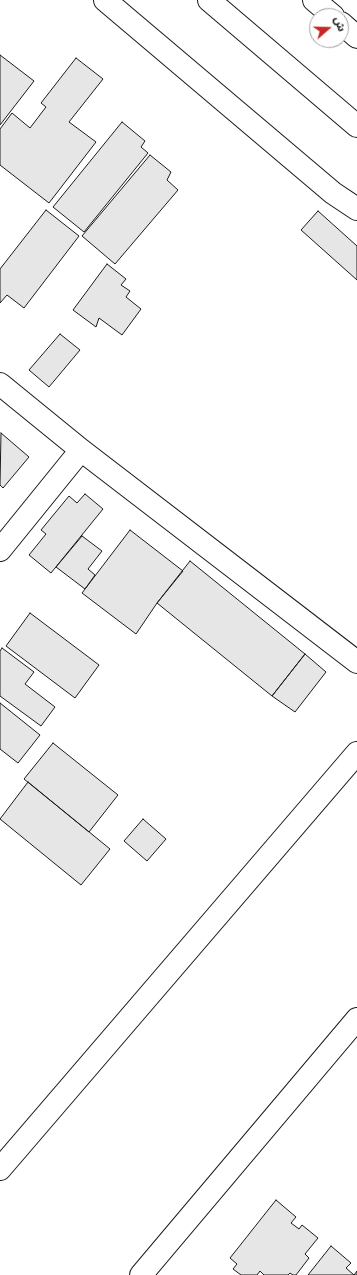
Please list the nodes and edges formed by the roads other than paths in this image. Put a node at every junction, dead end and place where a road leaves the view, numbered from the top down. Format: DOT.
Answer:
graph roads {
  1 [pos="105,0"];
  2 [pos="209,0"];
  3 [pos="314,0"];
  4 [pos="324,8"];
  5 [pos="349,30"];
  6 [pos="357,37"];
  7 [pos="357,126"];
  8 [pos="357,209"];
  9 [pos="0,384"];
  10 [pos="81,450"];
  11 [pos="0,550"];
  12 [pos="357,662"];
  13 [pos="357,753"];
  14 [pos="357,1019"];
  15 [pos="0,1169"];
  16 [pos="149,1272"];
  1 -- 8 [label="street"];
  2 -- 7 [label="street"];
  3 -- 4 [label="street"];
  5 -- 6 [label="street"];
  9 -- 10 [label="street"];
  10 -- 11 [label="street"];
  10 -- 12 [label="street"];
  13 -- 15 [label="street"];
  14 -- 16 [label="street"];
}
